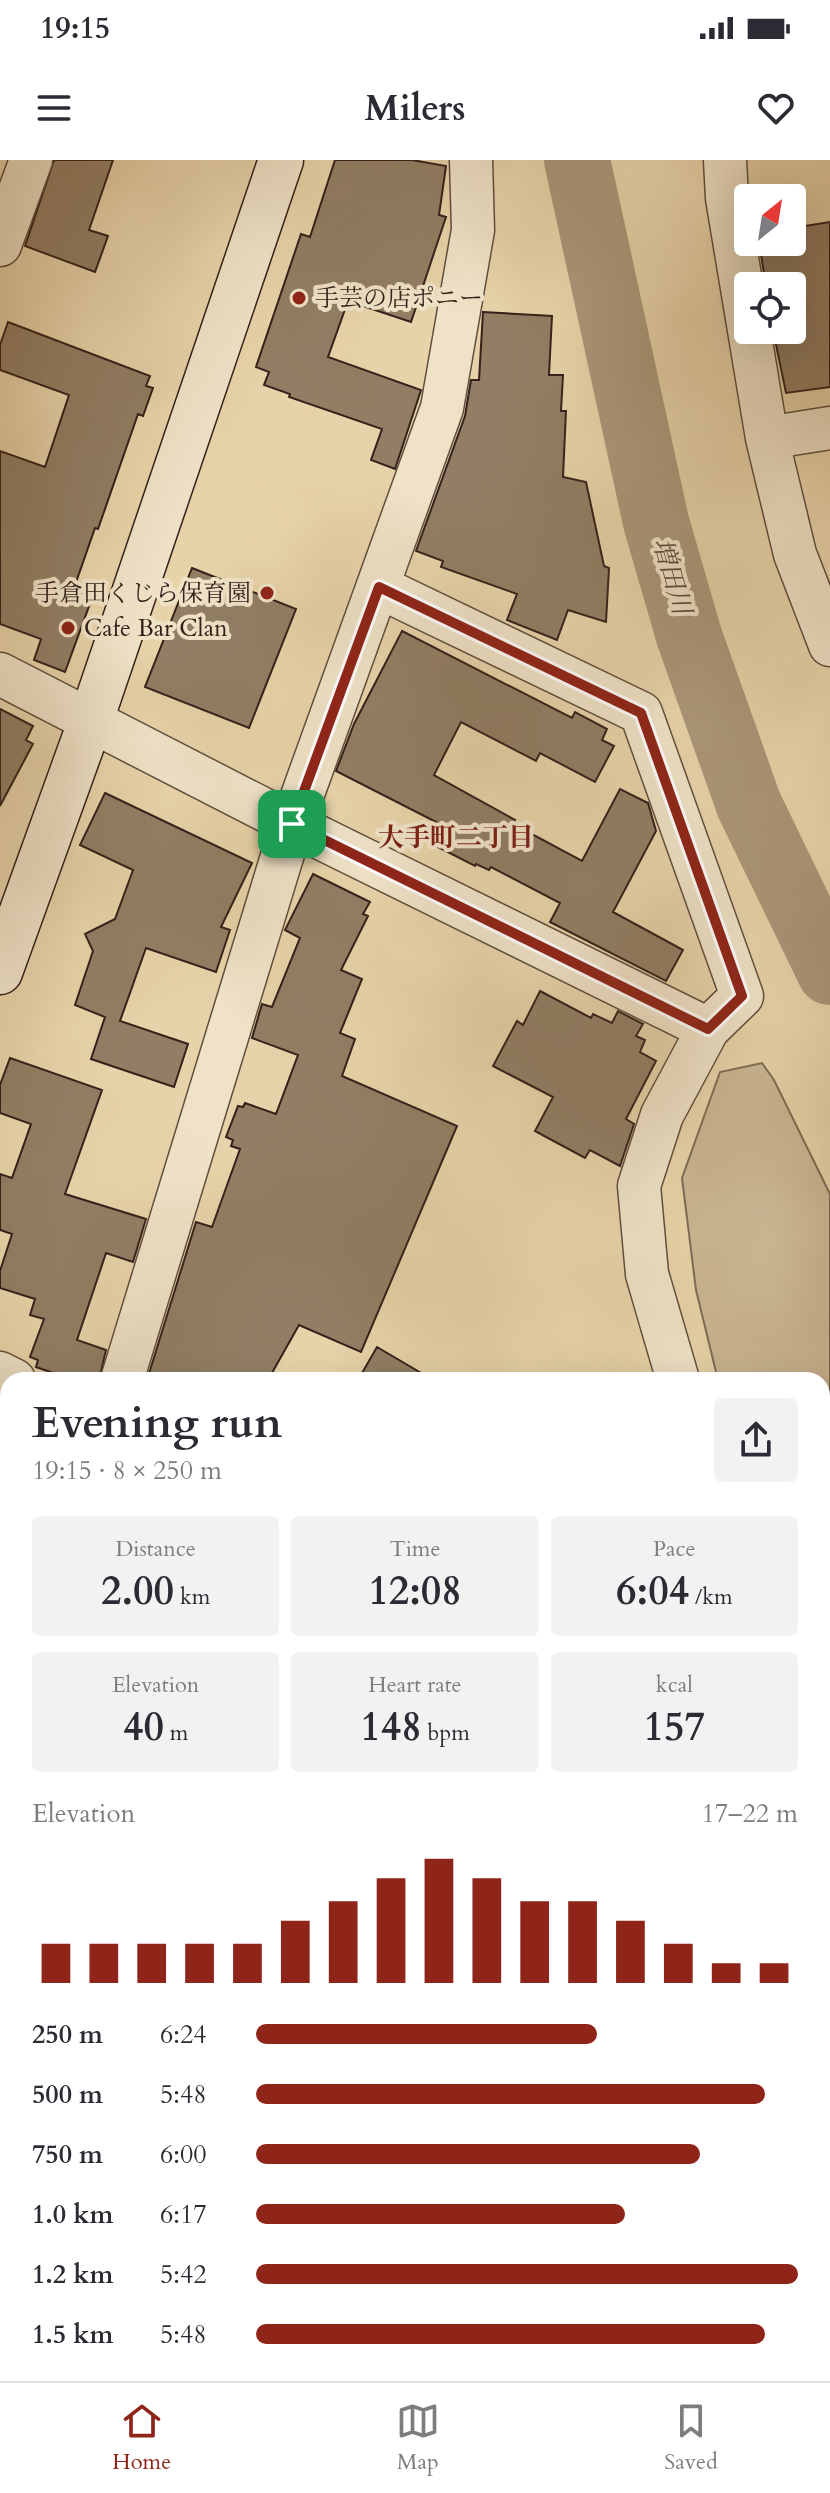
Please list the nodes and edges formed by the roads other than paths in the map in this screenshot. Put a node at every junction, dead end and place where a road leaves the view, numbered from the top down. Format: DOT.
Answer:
graph roads {
  1 [pos="31,160"];
  2 [pos="281,160"];
  3 [pos="471,160"];
  4 [pos="725,160"];
  5 [pos="1,236"];
  6 [pos="830,428"];
  7 [pos="767,438"];
  8 [pos="379,587"];
  9 [pos="830,645"];
  10 [pos="0,674"];
  11 [pos="91,720"];
  12 [pos="292,824"];
  13 [pos="0,972"];
  14 [pos="708,1029"];
  15 [pos="124,1372"];
  16 [pos="676,1372"];
  1 -- 5 [label="street"];
  2 -- 11 [label="street"];
  3 -- 8 [label="street"];
  4 -- 7 [label="street"];
  6 -- 7 [label="street"];
  7 -- 9 [label="street"];
  8 -- 12 [label="street"];
  8 -- 14 [label="street"];
  10 -- 11 [label="street"];
  11 -- 12 [label="street"];
  11 -- 13 [label="street"];
  12 -- 14 [label="street"];
  12 -- 15 [label="street"];
  14 -- 16 [label="street"];
}
